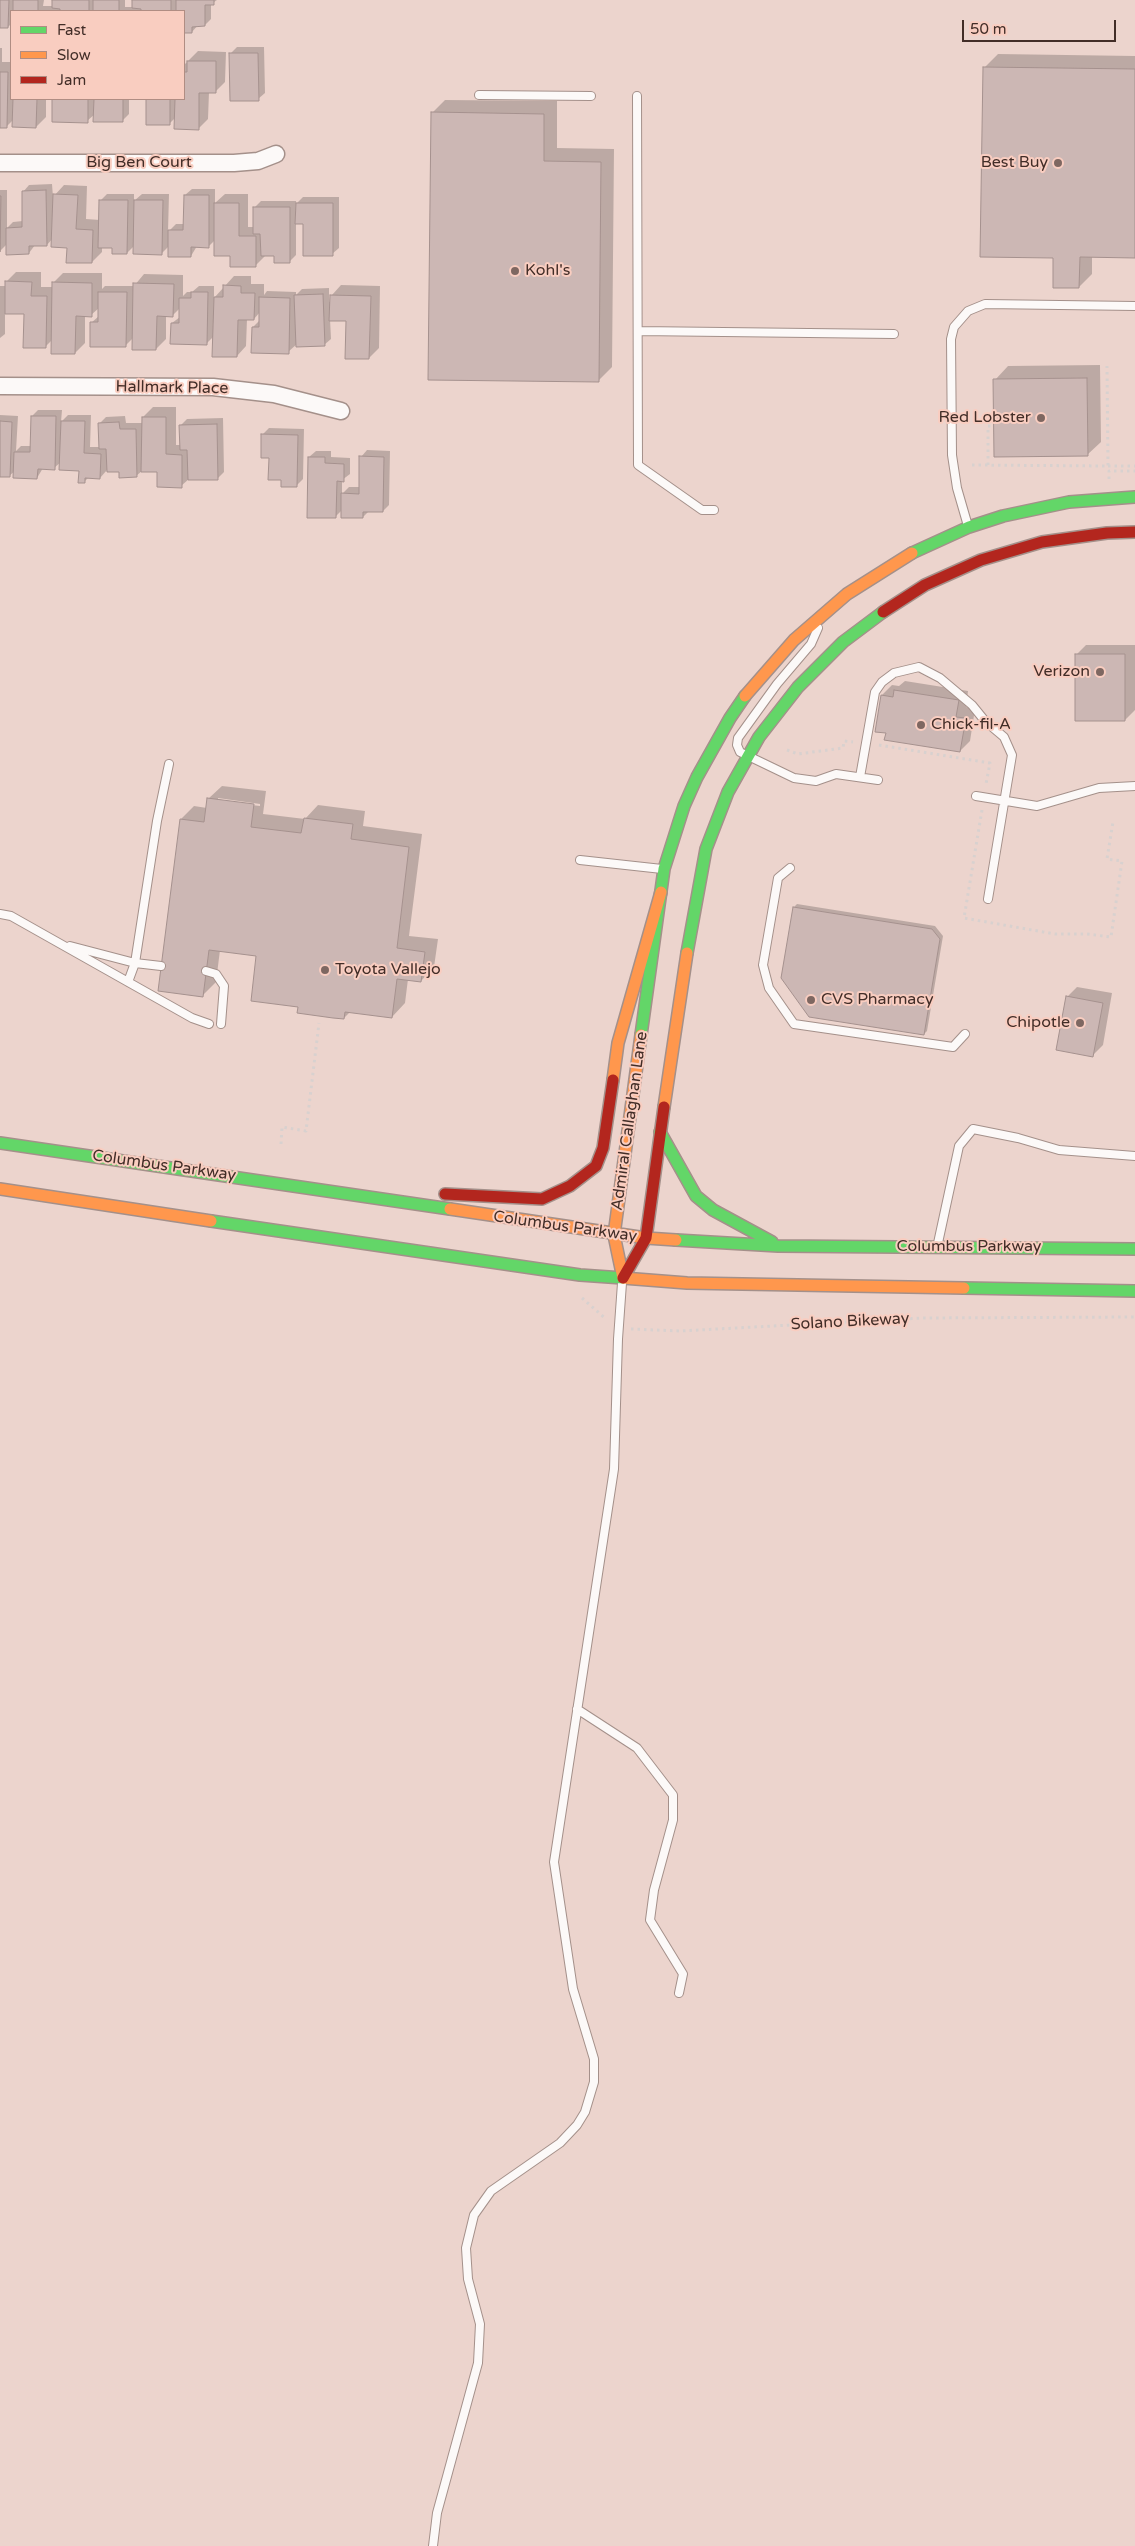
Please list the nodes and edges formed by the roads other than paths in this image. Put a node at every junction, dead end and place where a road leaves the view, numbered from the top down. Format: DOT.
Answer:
graph roads {
  1 [pos="479,95"];
  2 [pos="591,96"];
  3 [pos="637,96"];
  4 [pos="276,154"];
  5 [pos="0,163"];
  6 [pos="1135,306"];
  7 [pos="638,331"];
  8 [pos="894,334"];
  9 [pos="0,386"];
  10 [pos="341,411"];
  11 [pos="1135,497"];
  12 [pos="714,510"];
  13 [pos="969,528"];
  14 [pos="1135,532"];
  15 [pos="820,616"];
  16 [pos="748,757"];
  17 [pos="169,764"];
  18 [pos="860,777"];
  19 [pos="878,780"];
  20 [pos="1135,786"];
  21 [pos="976,796"];
  22 [pos="1004,800"];
  23 [pos="580,860"];
  24 [pos="790,868"];
  25 [pos="664,869"];
  26 [pos="661,892"];
  27 [pos="988,899"];
  28 [pos="0,914"];
  29 [pos="61,944"];
  30 [pos="135,963"];
  31 [pos="161,966"];
  32 [pos="206,971"];
  33 [pos="128,982"];
  34 [pos="209,1024"];
  35 [pos="220,1024"];
  36 [pos="965,1034"];
  37 [pos="660,1132"];
  38 [pos="0,1143"];
  39 [pos="1135,1156"];
  40 [pos="276,1183"];
  41 [pos="0,1190"];
  42 [pos="614,1235"];
  43 [pos="646,1238"];
  44 [pos="778,1246"];
  45 [pos="938,1246"];
  46 [pos="1135,1248"];
  47 [pos="622,1278"];
  48 [pos="1135,1291"];
  49 [pos="577,1709"];
  50 [pos="679,1993"];
  51 [pos="433,2546"];
  1 -- 2 [label="lane"];
  3 -- 7 [label="lane"];
  4 -- 5 [label="street, Big Ben Court"];
  6 -- 13 [label="lane"];
  7 -- 8 [label="lane"];
  7 -- 12 [label="lane"];
  9 -- 10 [label="street, Hallmark Place"];
  11 -- 13 [label="main road, Admiral Callaghan Lane"];
  13 -- 15 [label="main road, Admiral Callaghan Lane"];
  14 -- 16 [label="main road, Admiral Callaghan Lane"];
  15 -- 16 [label="lane"];
  15 -- 25 [label="main road, Admiral Callaghan Lane"];
  16 -- 18 [label="lane"];
  16 -- 37 [label="main road, Admiral Callaghan Lane"];
  17 -- 30 [label="lane"];
  18 -- 19 [label="lane"];
  18 -- 22 [label="lane"];
  20 -- 22 [label="lane"];
  21 -- 22 [label="lane"];
  22 -- 27 [label="lane"];
  23 -- 25 [label="lane"];
  24 -- 36 [label="lane"];
  25 -- 26 [label="main road, Admiral Callaghan Lane"];
  26 -- 40 [label="main road"];
  26 -- 42 [label="main road, Admiral Callaghan Lane"];
  28 -- 29 [label="lane"];
  29 -- 30 [label="lane"];
  29 -- 33 [label="lane"];
  30 -- 31 [label="lane"];
  30 -- 33 [label="lane"];
  32 -- 35 [label="lane"];
  33 -- 34 [label="lane"];
  37 -- 43 [label="main road, Admiral Callaghan Lane"];
  37 -- 44 [label="main road"];
  38 -- 40 [label="main road, Columbus Parkway"];
  39 -- 45 [label="lane"];
  40 -- 42 [label="main road, Columbus Parkway"];
  41 -- 47 [label="main road"];
  42 -- 43 [label="main road, Columbus Parkway"];
  42 -- 47 [label="main road, Admiral Callaghan Lane"];
  43 -- 44 [label="main road, Columbus Parkway"];
  43 -- 47 [label="main road, Admiral Callaghan Lane"];
  44 -- 45 [label="main road, Columbus Parkway"];
  45 -- 46 [label="main road, Columbus Parkway"];
  47 -- 48 [label="main road"];
  47 -- 49 [label="lane"];
  49 -- 50 [label="lane"];
  49 -- 51 [label="lane"];
}
